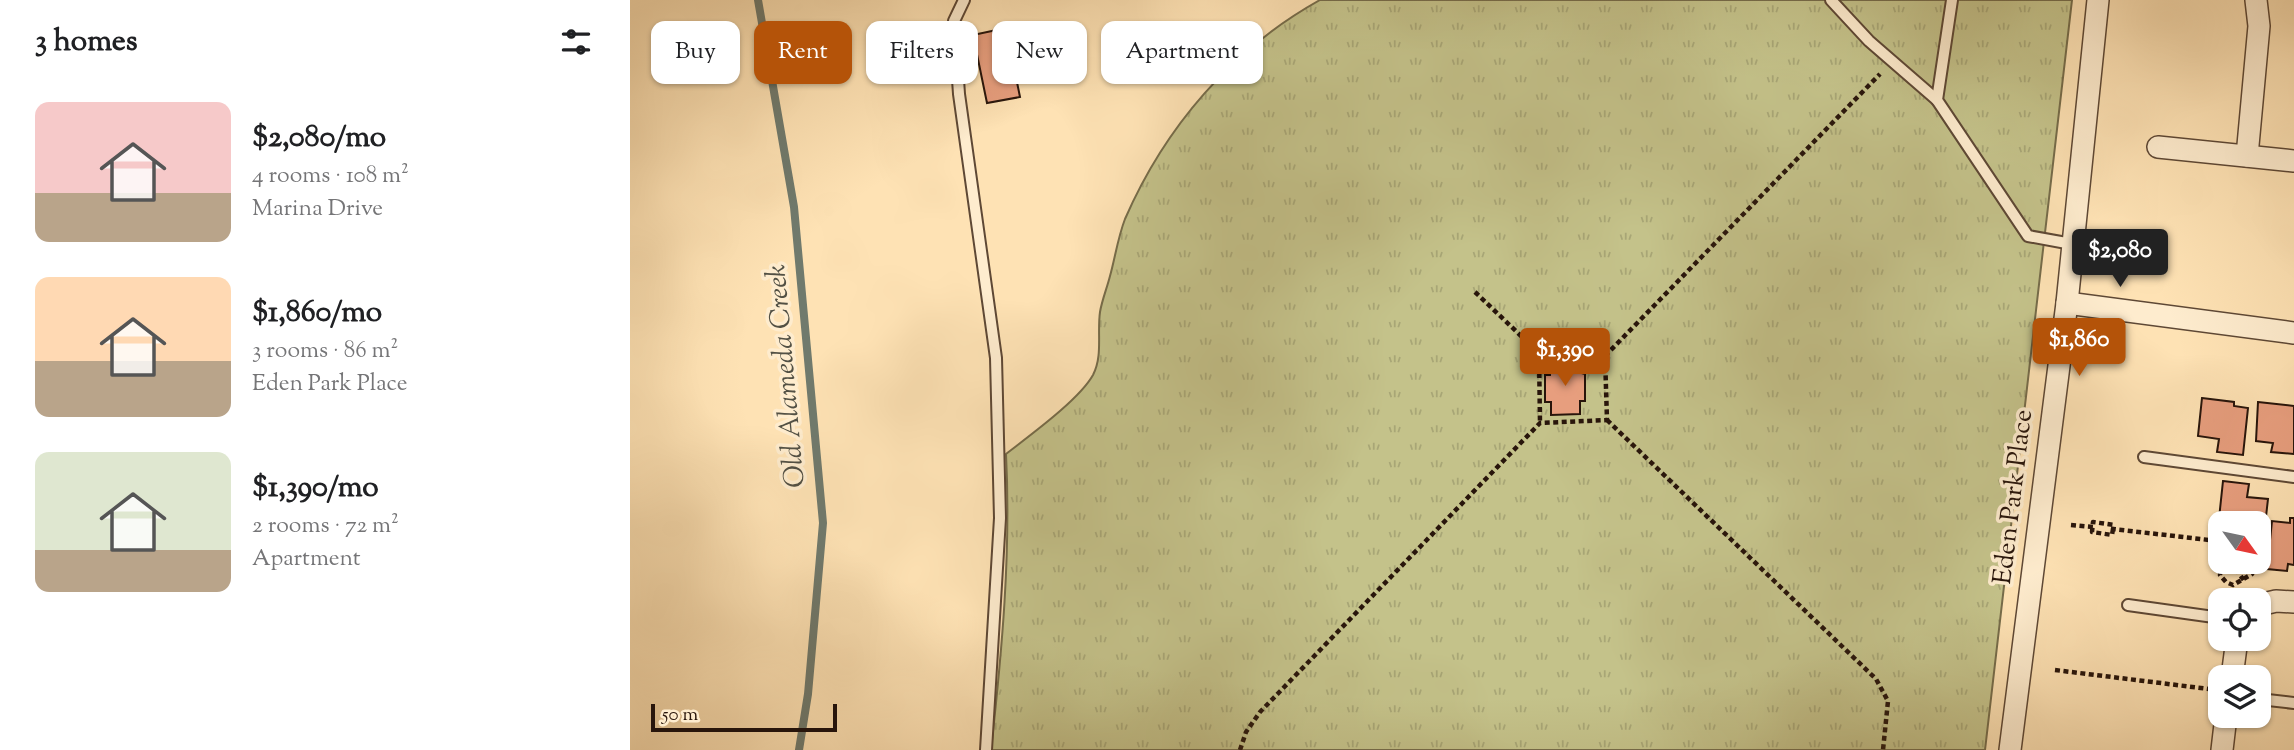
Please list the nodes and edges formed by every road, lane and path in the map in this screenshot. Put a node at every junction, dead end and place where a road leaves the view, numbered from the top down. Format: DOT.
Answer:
graph roads {
  1 [pos="964,0"];
  2 [pos="1831,0"];
  3 [pos="1952,0"];
  4 [pos="2098,0"];
  5 [pos="2256,0"];
  6 [pos="1892,61"];
  7 [pos="1937,100"];
  8 [pos="2158,147"];
  9 [pos="2247,156"];
  10 [pos="2294,161"];
  11 [pos="2072,244"];
  12 [pos="1475,292"];
  13 [pos="2067,303"];
  14 [pos="2294,333"];
  15 [pos="1539,353"];
  16 [pos="1605,356"];
  17 [pos="1607,420"];
  18 [pos="1539,423"];
  19 [pos="2144,457"];
  20 [pos="2294,477"];
  21 [pos="2071,525"];
  22 [pos="2093,527"];
  23 [pos="2113,529"];
  24 [pos="2208,540"];
  25 [pos="2220,574"];
  26 [pos="2239,574"];
  27 [pos="2252,574"];
  28 [pos="2244,581"];
  29 [pos="2248,588"];
  30 [pos="2271,600"];
  31 [pos="2294,602"];
  32 [pos="2128,605"];
  33 [pos="2208,616"];
  34 [pos="2055,670"];
  35 [pos="2208,689"];
  36 [pos="2271,700"];
  37 [pos="2294,703"];
  38 [pos="2225,728"];
  39 [pos="986,750"];
  40 [pos="1240,750"];
  41 [pos="1883,750"];
  42 [pos="2010,750"];
  43 [pos="2222,750"];
  1 -- 39 [label="lane"];
  2 -- 6 [label="lane"];
  3 -- 7 [label="lane"];
  4 -- 11 [label="street, Eden Park Place"];
  5 -- 9 [label="street"];
  6 -- 7 [label="lane"];
  6 -- 16 [label="path"];
  7 -- 11 [label="lane"];
  8 -- 9 [label="street"];
  9 -- 10 [label="street"];
  11 -- 13 [label="street, Eden Park Place"];
  12 -- 15 [label="path"];
  13 -- 14 [label="street"];
  13 -- 42 [label="street, Eden Park Place"];
  15 -- 16 [label="path"];
  15 -- 18 [label="path"];
  16 -- 17 [label="path"];
  17 -- 18 [label="path"];
  17 -- 41 [label="path"];
  18 -- 40 [label="path"];
  19 -- 20 [label="lane"];
  21 -- 22 [label="path"];
  22 -- 23 [label="path"];
  22 -- 23 [label="path"];
  23 -- 24 [label="path"];
  25 -- 28 [label="path"];
  26 -- 28 [label="path"];
  27 -- 28 [label="path"];
  28 -- 29 [label="path"];
  30 -- 31 [label="street"];
  32 -- 33 [label="lane"];
  34 -- 35 [label="path"];
  36 -- 37 [label="lane"];
  38 -- 43 [label="street"];
}
